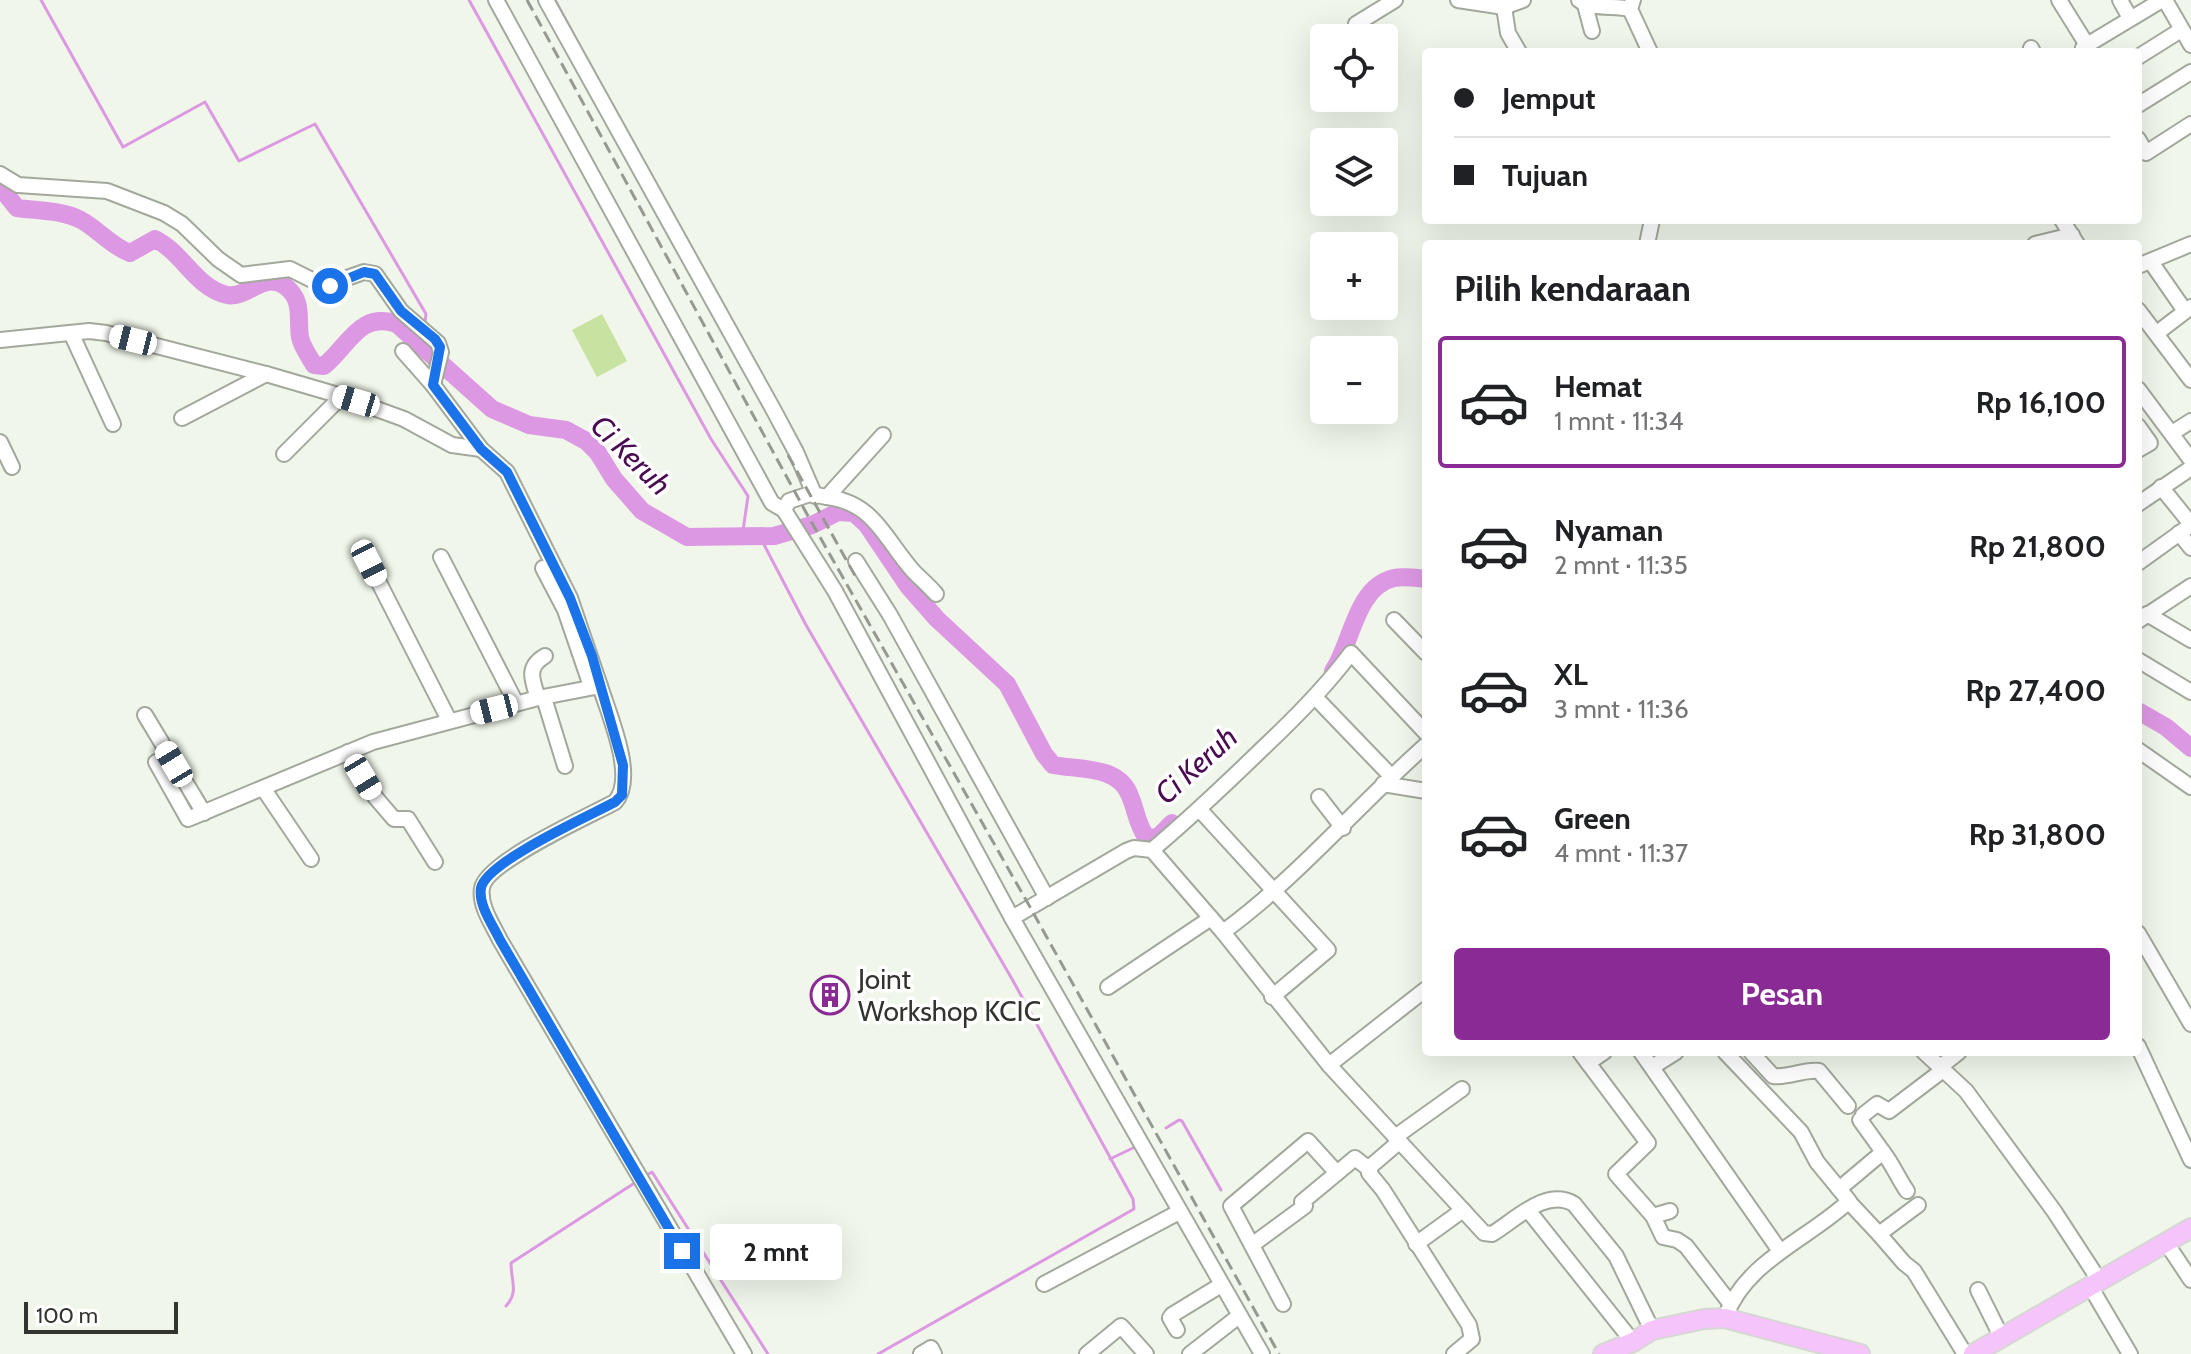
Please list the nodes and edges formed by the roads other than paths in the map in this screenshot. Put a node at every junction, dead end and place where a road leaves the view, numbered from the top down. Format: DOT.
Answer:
graph roads {
  1 [pos="496,0"];
  2 [pos="546,0"];
  3 [pos="1395,0"];
  4 [pos="1458,0"];
  5 [pos="1523,0"];
  6 [pos="2059,0"];
  7 [pos="2120,0"];
  8 [pos="2163,0"];
  9 [pos="1582,2"];
  10 [pos="1632,4"];
  11 [pos="1504,7"];
  12 [pos="2130,18"];
  13 [pos="1356,24"];
  14 [pos="2181,30"];
  15 [pos="1592,31"];
  16 [pos="2191,45"];
  17 [pos="1517,48"];
  18 [pos="1648,48"];
  19 [pos="2086,48"];
  20 [pos="2142,54"];
  21 [pos="2191,72"];
  22 [pos="2142,103"];
  23 [pos="2189,129"];
  24 [pos="2142,146"];
  25 [pos="0,174"];
  26 [pos="2190,247"];
  27 [pos="2145,264"];
  28 [pos="2188,309"];
  29 [pos="2142,315"];
  30 [pos="2157,333"];
  31 [pos="72,337"];
  32 [pos="0,340"];
  33 [pos="403,351"];
  34 [pos="2189,373"];
  35 [pos="266,374"];
  36 [pos="433,385"];
  37 [pos="2142,396"];
  38 [pos="336,400"];
  39 [pos="182,418"];
  40 [pos="2191,421"];
  41 [pos="113,424"];
  42 [pos="2142,432"];
  43 [pos="2172,433"];
  44 [pos="883,435"];
  45 [pos="0,442"];
  46 [pos="2142,448"];
  47 [pos="481,449"];
  48 [pos="284,454"];
  49 [pos="2191,460"];
  50 [pos="12,467"];
  51 [pos="2191,468"];
  52 [pos="2161,487"];
  53 [pos="821,497"];
  54 [pos="2142,501"];
  55 [pos="789,517"];
  56 [pos="2187,527"];
  57 [pos="2191,548"];
  58 [pos="441,557"];
  59 [pos="2142,560"];
  60 [pos="856,561"];
  61 [pos="369,563"];
  62 [pos="543,568"];
  63 [pos="2191,586"];
  64 [pos="936,594"];
  65 [pos="2143,618"];
  66 [pos="1394,620"];
  67 [pos="2191,640"];
  68 [pos="1422,649"];
  69 [pos="545,656"];
  70 [pos="2142,662"];
  71 [pos="596,687"];
  72 [pos="2191,692"];
  73 [pos="1315,697"];
  74 [pos="541,698"];
  75 [pos="516,703"];
  76 [pos="145,715"];
  77 [pos="449,720"];
  78 [pos="1422,729"];
  79 [pos="1422,749"];
  80 [pos="348,752"];
  81 [pos="2142,753"];
  82 [pos="156,762"];
  83 [pos="565,766"];
  84 [pos="1387,780"];
  85 [pos="2191,787"];
  86 [pos="263,788"];
  87 [pos="1422,790"];
  88 [pos="1319,797"];
  89 [pos="1200,810"];
  90 [pos="204,813"];
  91 [pos="1343,828"];
  92 [pos="1152,850"];
  93 [pos="311,859"];
  94 [pos="435,862"];
  95 [pos="1272,891"];
  96 [pos="1047,898"];
  97 [pos="1012,918"];
  98 [pos="1211,918"];
  99 [pos="1223,932"];
  100 [pos="2142,940"];
  101 [pos="1108,987"];
  102 [pos="1422,992"];
  103 [pos="1272,997"];
  104 [pos="2189,1018"];
  105 [pos="2142,1055"];
  106 [pos="1644,1056"];
  107 [pos="1670,1056"];
  108 [pos="1729,1056"];
  109 [pos="1755,1056"];
  110 [pos="1928,1056"];
  111 [pos="1955,1056"];
  112 [pos="1584,1058"];
  113 [pos="1329,1065"];
  114 [pos="1652,1067"];
  115 [pos="1941,1069"];
  116 [pos="1462,1089"];
  117 [pos="1848,1106"];
  118 [pos="1397,1139"];
  119 [pos="1883,1152"];
  120 [pos="2191,1160"];
  121 [pos="1369,1169"];
  122 [pos="1337,1173"];
  123 [pos="1839,1189"];
  124 [pos="1907,1191"];
  125 [pos="1849,1202"];
  126 [pos="1918,1205"];
  127 [pos="1463,1210"];
  128 [pos="1528,1210"];
  129 [pos="1670,1211"];
  130 [pos="1179,1212"];
  131 [pos="1653,1216"];
  132 [pos="2191,1228"];
  133 [pos="1879,1234"];
  134 [pos="1416,1244"];
  135 [pos="2167,1244"];
  136 [pos="1252,1245"];
  137 [pos="1780,1251"];
  138 [pos="2191,1280"];
  139 [pos="2094,1283"];
  140 [pos="1044,1284"];
  141 [pos="1221,1285"];
  142 [pos="1978,1290"];
  143 [pos="1283,1304"];
  144 [pos="1728,1310"];
  145 [pos="1239,1316"];
  146 [pos="1177,1330"];
  147 [pos="1652,1330"];
  148 [pos="1633,1342"];
  149 [pos="1990,1347"];
  150 [pos="744,1354"];
  151 [pos="921,1354"];
  152 [pos="934,1354"];
  153 [pos="1087,1354"];
  154 [pos="1146,1354"];
  155 [pos="1190,1354"];
  156 [pos="1262,1354"];
  157 [pos="1454,1354"];
  158 [pos="1603,1354"];
  159 [pos="1860,1354"];
  160 [pos="1965,1354"];
  161 [pos="2130,1354"];
  1 -- 55 [label="street"];
  2 -- 53 [label="street"];
  3 -- 13 [label="street"];
  4 -- 11 [label="street"];
  5 -- 11 [label="street"];
  6 -- 19 [label="street"];
  7 -- 12 [label="street"];
  8 -- 12 [label="street"];
  8 -- 14 [label="street"];
  9 -- 10 [label="street"];
  9 -- 15 [label="street"];
  10 -- 18 [label="street"];
  11 -- 17 [label="street"];
  12 -- 19 [label="street"];
  14 -- 16 [label="street"];
  14 -- 20 [label="street"];
  21 -- 22 [label="street"];
  23 -- 24 [label="street"];
  25 -- 36 [label="street"];
  26 -- 27 [label="street"];
  27 -- 28 [label="street"];
  28 -- 30 [label="street"];
  29 -- 30 [label="street"];
  30 -- 34 [label="street"];
  31 -- 32 [label="street"];
  31 -- 35 [label="street"];
  31 -- 41 [label="street"];
  33 -- 36 [label="street"];
  35 -- 38 [label="street"];
  35 -- 39 [label="street"];
  36 -- 47 [label="street"];
  37 -- 43 [label="street"];
  38 -- 47 [label="street"];
  38 -- 48 [label="street"];
  40 -- 43 [label="street"];
  42 -- 46 [label="street"];
  43 -- 49 [label="street"];
  44 -- 53 [label="street"];
  45 -- 50 [label="street"];
  47 -- 71 [label="street"];
  51 -- 52 [label="street"];
  52 -- 54 [label="street"];
  52 -- 56 [label="street"];
  53 -- 55 [label="street"];
  53 -- 64 [label="street"];
  55 -- 97 [label="street"];
  56 -- 57 [label="street"];
  56 -- 59 [label="street"];
  58 -- 75 [label="street"];
  60 -- 96 [label="street"];
  61 -- 77 [label="street"];
  62 -- 71 [label="street"];
  63 -- 65 [label="street"];
  65 -- 67 [label="street"];
  66 -- 68 [label="street"];
  69 -- 74 [label="street"];
  70 -- 72 [label="street"];
  71 -- 74 [label="street"];
  71 -- 150 [label="street"];
  73 -- 78 [label="street"];
  73 -- 84 [label="street"];
  73 -- 89 [label="street"];
  74 -- 75 [label="street"];
  74 -- 83 [label="street"];
  75 -- 77 [label="street"];
  76 -- 90 [label="street"];
  77 -- 80 [label="street"];
  79 -- 84 [label="street"];
  80 -- 86 [label="street"];
  80 -- 94 [label="street"];
  81 -- 85 [label="street"];
  82 -- 90 [label="street"];
  84 -- 87 [label="street"];
  84 -- 91 [label="street"];
  86 -- 90 [label="street"];
  86 -- 93 [label="street"];
  88 -- 91 [label="street"];
  89 -- 92 [label="street"];
  89 -- 95 [label="street"];
  91 -- 95 [label="street"];
  92 -- 96 [label="street"];
  92 -- 98 [label="street"];
  95 -- 99 [label="street"];
  95 -- 103 [label="street"];
  96 -- 97 [label="street"];
  97 -- 130 [label="street"];
  98 -- 99 [label="street"];
  98 -- 101 [label="street"];
  99 -- 103 [label="street"];
  100 -- 104 [label="street"];
  102 -- 113 [label="street"];
  103 -- 113 [label="street"];
  105 -- 120 [label="street"];
  106 -- 114 [label="street"];
  107 -- 114 [label="street"];
  108 -- 123 [label="street"];
  109 -- 117 [label="street"];
  110 -- 115 [label="street"];
  111 -- 115 [label="street"];
  112 -- 131 [label="street"];
  113 -- 118 [label="street"];
  114 -- 137 [label="street"];
  115 -- 119 [label="street"];
  115 -- 139 [label="street"];
  116 -- 118 [label="street"];
  118 -- 121 [label="street"];
  118 -- 127 [label="street"];
  119 -- 123 [label="street"];
  119 -- 124 [label="street"];
  121 -- 122 [label="street"];
  121 -- 134 [label="street"];
  122 -- 136 [label="street"];
  122 -- 136 [label="street"];
  123 -- 125 [label="street"];
  125 -- 133 [label="street"];
  125 -- 137 [label="street"];
  126 -- 133 [label="street"];
  127 -- 128 [label="street"];
  127 -- 134 [label="street"];
  128 -- 147 [label="street"];
  128 -- 148 [label="street"];
  129 -- 131 [label="street"];
  130 -- 140 [label="street"];
  130 -- 141 [label="street"];
  131 -- 144 [label="street"];
  132 -- 135 [label="main road"];
  133 -- 160 [label="street"];
  134 -- 157 [label="street"];
  135 -- 138 [label="street"];
  135 -- 139 [label="main road"];
  136 -- 143 [label="street"];
  137 -- 144 [label="street"];
  139 -- 149 [label="main road"];
  139 -- 161 [label="street"];
  141 -- 145 [label="street"];
  141 -- 146 [label="street"];
  142 -- 149 [label="street"];
  144 -- 147 [label="main road"];
  144 -- 159 [label="main road"];
  145 -- 155 [label="street"];
  145 -- 156 [label="street"];
  147 -- 148 [label="main road"];
  148 -- 158 [label="main road"];
  151 -- 152 [label="street"];
  153 -- 154 [label="street"];
}
